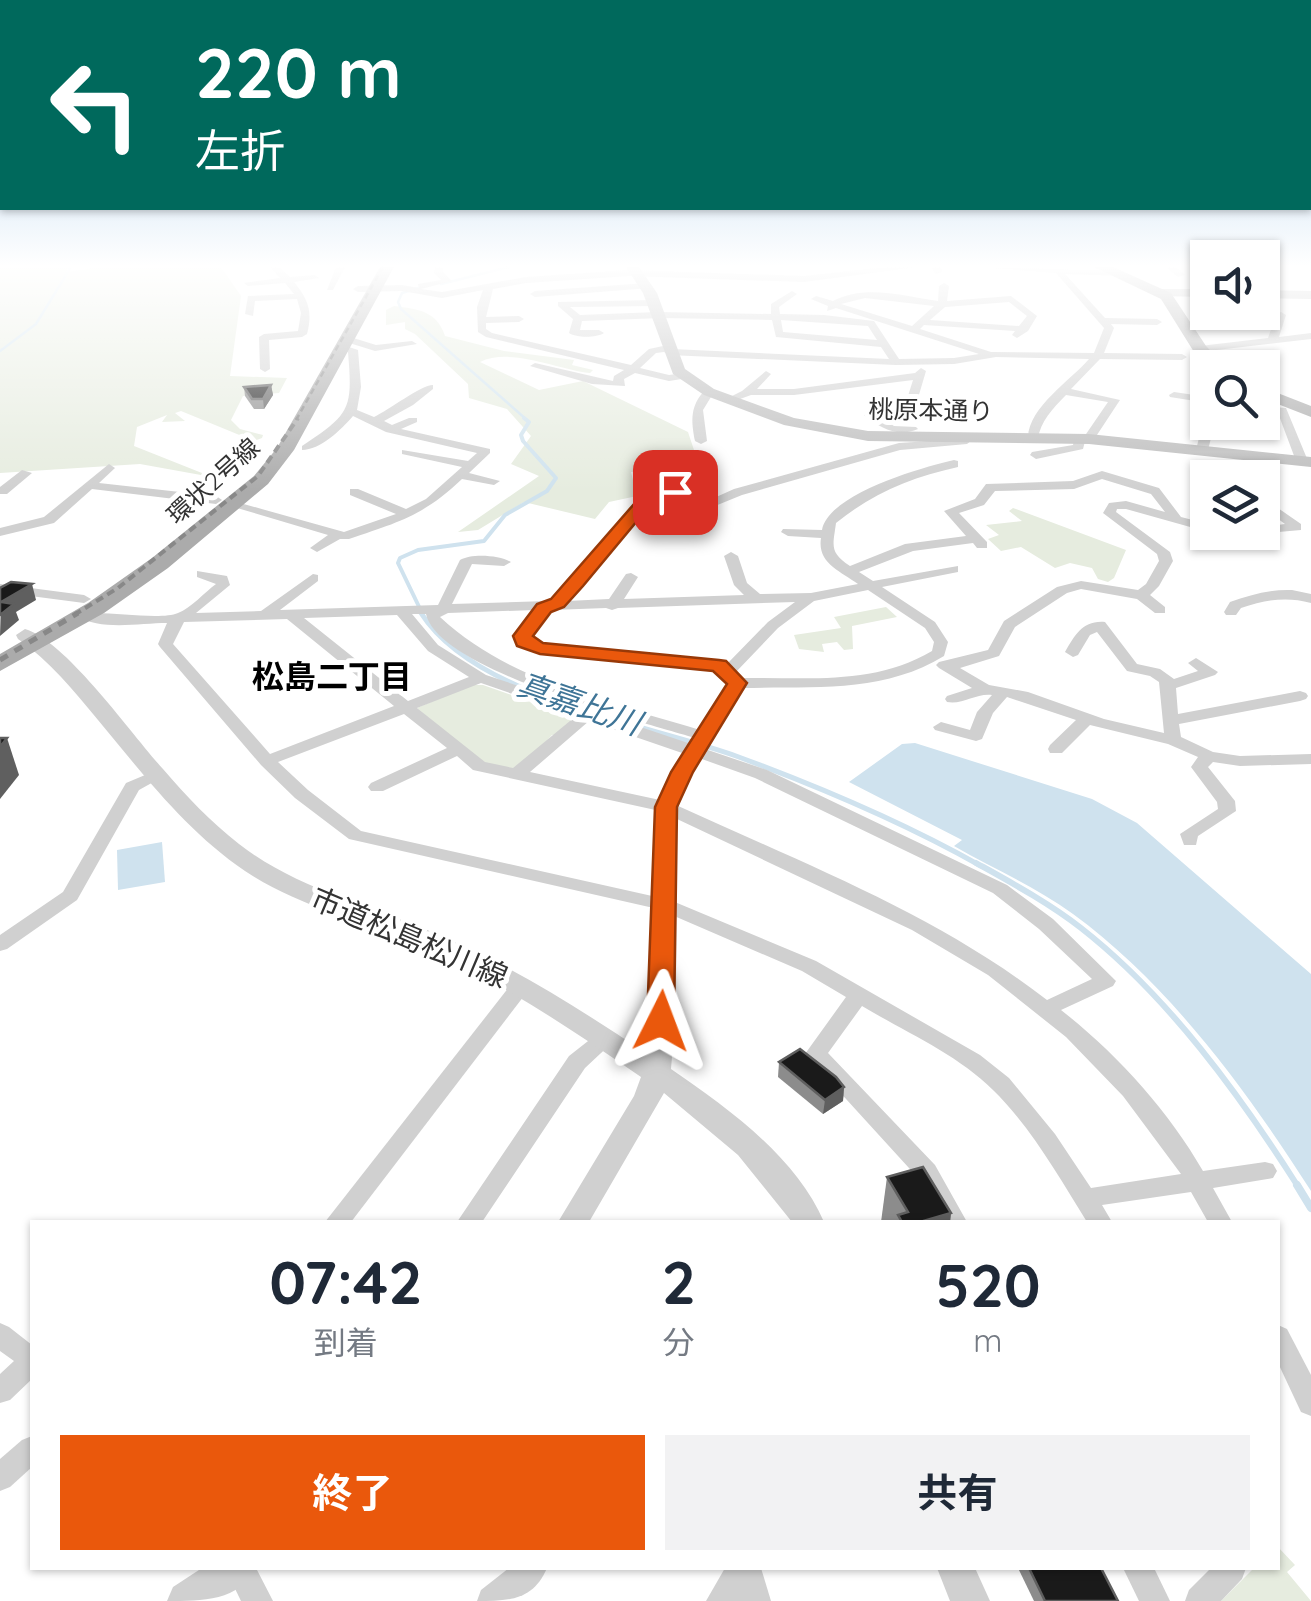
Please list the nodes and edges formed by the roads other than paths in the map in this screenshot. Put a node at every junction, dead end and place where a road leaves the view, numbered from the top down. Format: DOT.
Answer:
graph roads {
  1 [pos="264,342"];
  2 [pos="302,342"];
  3 [pos="334,342"];
  4 [pos="514,342"];
  5 [pos="666,342"];
  6 [pos="856,342"];
  7 [pos="949,342"];
  8 [pos="1105,342"];
  9 [pos="1195,342"];
  10 [pos="1248,342"];
  11 [pos="345,344"];
  12 [pos="412,344"];
  13 [pos="886,344"];
  14 [pos="1200,349"];
  15 [pos="669,350"];
  16 [pos="301,352"];
  17 [pos="992,354"];
  18 [pos="1182,357"];
  19 [pos="1098,358"];
  20 [pos="896,362"];
  21 [pos="926,362"];
  22 [pos="534,366"];
  23 [pos="265,369"];
  24 [pos="633,369"];
  25 [pos="766,374"];
  26 [pos="684,376"];
  27 [pos="920,376"];
  28 [pos="430,387"];
  29 [pos="1061,391"];
  30 [pos="709,392"];
  31 [pos="746,392"];
  32 [pos="1174,394"];
  33 [pos="1190,397"];
  34 [pos="1280,399"];
  35 [pos="729,400"];
  36 [pos="910,400"];
  37 [pos="947,405"];
  38 [pos="1280,410"];
  39 [pos="353,412"];
  40 [pos="1311,412"];
  41 [pos="414,420"];
  42 [pos="371,423"];
  43 [pos="912,429"];
  44 [pos="390,430"];
  45 [pos="467,431"];
  46 [pos="971,436"];
  47 [pos="1034,436"];
  48 [pos="1084,438"];
  49 [pos="1204,440"];
  50 [pos="702,441"];
  51 [pos="450,442"];
  52 [pos="306,448"];
  53 [pos="1202,450"];
  54 [pos="406,452"];
  55 [pos="1036,455"];
  56 [pos="1306,461"];
  57 [pos="954,464"];
  58 [pos="109,468"];
  59 [pos="464,470"];
  60 [pos="26,473"];
  61 [pos="494,481"];
  62 [pos="90,486"];
  63 [pos="1,491"];
  64 [pos="361,498"];
  65 [pos="704,499"];
  66 [pos="224,503"];
  67 [pos="407,514"];
  68 [pos="1280,515"];
  69 [pos="1176,518"];
  70 [pos="659,522"];
  71 [pos="1190,522"];
  72 [pos="1280,530"];
  73 [pos="788,532"];
  74 [pos="339,534"];
  75 [pos="827,534"];
  76 [pos="0,536"];
  77 [pos="317,548"];
  78 [pos="731,556"];
  79 [pos="504,562"];
  80 [pos="952,569"];
  81 [pos="848,571"];
  82 [pos="202,574"];
  83 [pos="631,577"];
  84 [pos="313,578"];
  85 [pos="0,588"];
  86 [pos="870,588"];
  87 [pos="1141,594"];
  88 [pos="811,597"];
  89 [pos="1311,599"];
  90 [pos="758,600"];
  91 [pos="612,606"];
  92 [pos="84,608"];
  93 [pos="544,608"];
  94 [pos="1160,610"];
  95 [pos="435,611"];
  96 [pos="406,612"];
  97 [pos="1231,612"];
  98 [pos="290,615"];
  99 [pos="265,616"];
  100 [pos="182,618"];
  101 [pos="32,639"];
  102 [pos="0,648"];
  103 [pos="1073,652"];
  104 [pos="929,660"];
  105 [pos="1196,663"];
  106 [pos="0,664"];
  107 [pos="949,666"];
  108 [pos="1112,666"];
  109 [pos="1132,668"];
  110 [pos="733,677"];
  111 [pos="481,678"];
  112 [pos="1168,686"];
  113 [pos="985,689"];
  114 [pos="1004,691"];
  115 [pos="1300,696"];
  116 [pos="953,700"];
  117 [pos="406,708"];
  118 [pos="585,716"];
  119 [pos="1087,719"];
  120 [pos="1173,720"];
  121 [pos="941,727"];
  122 [pos="1174,740"];
  123 [pos="700,743"];
  124 [pos="1056,749"];
  125 [pos="457,750"];
  126 [pos="1208,756"];
  127 [pos="1311,759"];
  128 [pos="267,762"];
  129 [pos="156,775"];
  130 [pos="516,775"];
  131 [pos="376,786"];
  132 [pos="666,807"];
  133 [pos="1190,841"];
  134 [pos="663,904"];
  135 [pos="0,944"];
  136 [pos="520,987"];
  137 [pos="858,996"];
  138 [pos="1047,1008"];
  139 [pos="605,1039"];
  140 [pos="656,1073"];
  141 [pos="1265,1171"];
  142 [pos="1200,1182"];
  143 [pos="1088,1198"];
  144 [pos="339,1220"];
  145 [pos="470,1220"];
  146 [pos="573,1220"];
  147 [pos="805,1220"];
  148 [pos="954,1220"];
  149 [pos="1099,1220"];
  150 [pos="1219,1220"];
  151 [pos="0,1336"];
  152 [pos="1280,1341"];
  153 [pos="30,1359"];
  154 [pos="30,1363"];
  155 [pos="0,1391"];
  156 [pos="1311,1403"];
  157 [pos="30,1451"];
  158 [pos="0,1477"];
  159 [pos="235,1570"];
  160 [pos="239,1570"];
  161 [pos="530,1570"];
  162 [pos="743,1570"];
  163 [pos="745,1570"];
  164 [pos="957,1570"];
  165 [pos="1139,1570"];
  166 [pos="1229,1570"];
  167 [pos="187,1601"];
  168 [pos="258,1601"];
  169 [pos="492,1601"];
  170 [pos="721,1601"];
  171 [pos="756,1601"];
  172 [pos="970,1601"];
  173 [pos="1156,1601"];
  174 [pos="1200,1601"];
  1 -- 23 [label="street"];
  2 -- 16 [label="street"];
  3 -- 66 [label="main road, 環状2号線"];
  4 -- 24 [label="street"];
  5 -- 15 [label="main road, 桃原本通り"];
  6 -- 13 [label="street"];
  7 -- 17 [label="street"];
  8 -- 19 [label="street"];
  9 -- 14 [label="main road"];
  10 -- 14 [label="street"];
  11 -- 12 [label="street"];
  11 -- 39 [label="street"];
  11 -- 66 [label="main road, 環状2号線"];
  13 -- 20 [label="street"];
  15 -- 20 [label="street"];
  15 -- 24 [label="street"];
  15 -- 26 [label="main road, 桃原本通り"];
  17 -- 19 [label="street"];
  17 -- 21 [label="street"];
  18 -- 19 [label="street"];
  19 -- 29 [label="street"];
  20 -- 21 [label="street"];
  21 -- 27 [label="street"];
  22 -- 24 [label="street"];
  24 -- 26 [label="street"];
  25 -- 31 [label="street"];
  26 -- 30 [label="main road, 桃原本通り"];
  27 -- 31 [label="street"];
  27 -- 36 [label="street"];
  28 -- 42 [label="street"];
  29 -- 47 [label="street"];
  29 -- 48 [label="street"];
  30 -- 35 [label="main road, 桃原本通り"];
  30 -- 50 [label="street"];
  31 -- 35 [label="street"];
  32 -- 33 [label="street"];
  34 -- 40 [label="main road"];
  35 -- 46 [label="main road, 桃原本通り"];
  36 -- 37 [label="street"];
  36 -- 43 [label="street"];
  38 -- 56 [label="street"];
  39 -- 42 [label="street"];
  39 -- 52 [label="street"];
  41 -- 44 [label="street"];
  42 -- 44 [label="street"];
  44 -- 51 [label="street"];
  45 -- 51 [label="street"];
  46 -- 47 [label="main road, 桃原本通り"];
  46 -- 65 [label="street"];
  47 -- 48 [label="main road, 桃原本通り"];
  48 -- 53 [label="main road, 桃原本通り"];
  48 -- 55 [label="street"];
  49 -- 53 [label="street"];
  51 -- 59 [label="street"];
  53 -- 56 [label="main road, 桃原本通り"];
  54 -- 59 [label="street"];
  57 -- 75 [label="street"];
  58 -- 62 [label="street"];
  59 -- 61 [label="street"];
  59 -- 67 [label="street"];
  60 -- 63 [label="street"];
  62 -- 66 [label="street"];
  62 -- 76 [label="street"];
  64 -- 67 [label="street"];
  65 -- 70 [label="street"];
  65 -- 93 [label="street"];
  66 -- 74 [label="street"];
  66 -- 92 [label="main road, 環状2号線"];
  67 -- 74 [label="street"];
  68 -- 72 [label="street"];
  69 -- 71 [label="street"];
  69 -- 81 [label="street"];
  69 -- 87 [label="street"];
  73 -- 75 [label="street"];
  74 -- 77 [label="street"];
  75 -- 81 [label="street"];
  78 -- 90 [label="street"];
  79 -- 95 [label="street"];
  80 -- 86 [label="street"];
  81 -- 86 [label="street"];
  82 -- 100 [label="street"];
  83 -- 91 [label="street"];
  84 -- 99 [label="street"];
  85 -- 92 [label="street"];
  86 -- 88 [label="street"];
  86 -- 104 [label="street"];
  87 -- 94 [label="street"];
  87 -- 107 [label="street"];
  88 -- 90 [label="street"];
  88 -- 110 [label="street"];
  89 -- 97 [label="street"];
  90 -- 91 [label="street"];
  91 -- 93 [label="street"];
  92 -- 100 [label="street"];
  92 -- 101 [label="main road, 環状2号線"];
  93 -- 95 [label="street"];
  93 -- 110 [label="street"];
  95 -- 96 [label="street"];
  95 -- 123 [label="street"];
  96 -- 98 [label="street"];
  96 -- 111 [label="street"];
  98 -- 99 [label="street"];
  98 -- 117 [label="street"];
  99 -- 100 [label="street"];
  100 -- 128 [label="street"];
  101 -- 102 [label="main road, 環状2号線"];
  101 -- 106 [label="main road, 環状2号線"];
  101 -- 129 [label="street, 市道松島松川線"];
  103 -- 109 [label="street"];
  104 -- 107 [label="street"];
  104 -- 110 [label="street"];
  105 -- 112 [label="street"];
  107 -- 113 [label="street"];
  108 -- 109 [label="street"];
  109 -- 112 [label="street"];
  110 -- 123 [label="street"];
  111 -- 117 [label="street"];
  111 -- 118 [label="street"];
  112 -- 120 [label="street"];
  113 -- 114 [label="street"];
  113 -- 116 [label="street"];
  114 -- 119 [label="street"];
  114 -- 121 [label="street"];
  115 -- 120 [label="street"];
  117 -- 125 [label="street"];
  117 -- 128 [label="street"];
  118 -- 123 [label="street"];
  118 -- 130 [label="street"];
  119 -- 122 [label="street"];
  119 -- 124 [label="street"];
  120 -- 122 [label="street"];
  122 -- 126 [label="street"];
  123 -- 132 [label="street"];
  123 -- 138 [label="street"];
  125 -- 130 [label="street"];
  125 -- 131 [label="street"];
  126 -- 127 [label="street"];
  126 -- 133 [label="street"];
  128 -- 134 [label="street"];
  129 -- 135 [label="street"];
  129 -- 136 [label="street, 市道松島松川線"];
  130 -- 132 [label="street"];
  132 -- 134 [label="street"];
  132 -- 138 [label="street"];
  134 -- 137 [label="street"];
  134 -- 140 [label="street"];
  136 -- 139 [label="street, 市道松島松川線"];
  136 -- 144 [label="street"];
  137 -- 143 [label="street"];
  137 -- 148 [label="street"];
  138 -- 142 [label="street"];
  139 -- 140 [label="street, 市道松島松川線"];
  139 -- 145 [label="street"];
  140 -- 146 [label="street"];
  140 -- 147 [label="street, 市道松島松川線"];
  141 -- 142 [label="street"];
  142 -- 143 [label="street"];
  142 -- 150 [label="street"];
  143 -- 149 [label="street"];
  151 -- 153 [label="street"];
  152 -- 156 [label="street"];
  154 -- 155 [label="street"];
  157 -- 158 [label="street"];
  159 -- 167 [label="street"];
  160 -- 168 [label="street"];
  161 -- 169 [label="street"];
  162 -- 170 [label="street"];
  163 -- 171 [label="street"];
  164 -- 172 [label="street"];
  165 -- 173 [label="street"];
  166 -- 174 [label="street"];
}
